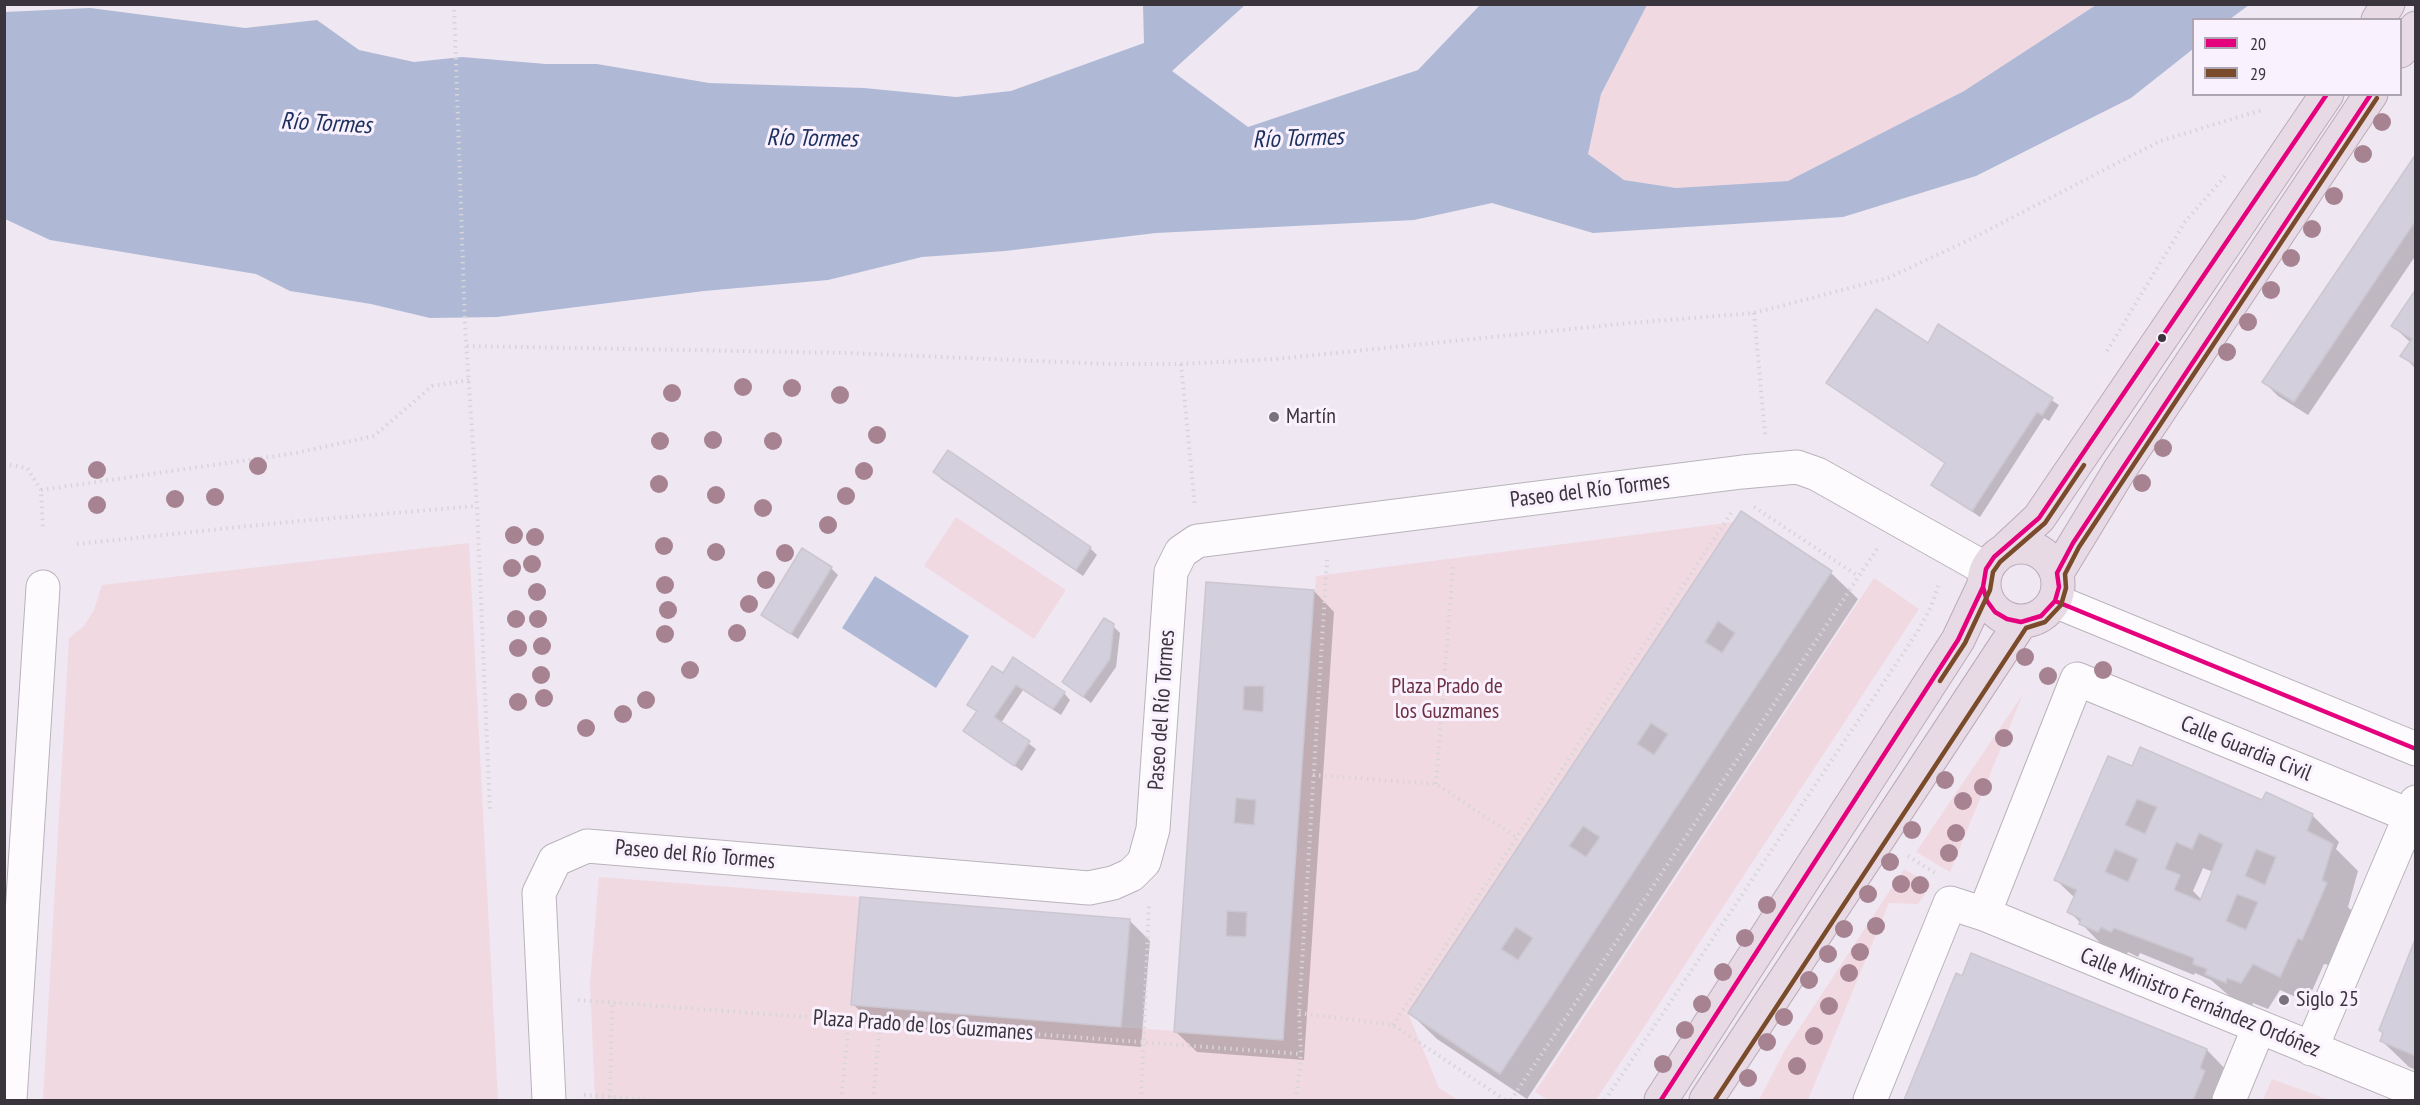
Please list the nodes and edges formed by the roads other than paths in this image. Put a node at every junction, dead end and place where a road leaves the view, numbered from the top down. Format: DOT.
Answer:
graph roads {
  1 [pos="2388,4"];
  2 [pos="2379,18"];
  3 [pos="2415,28"];
  4 [pos="2402,48"];
  5 [pos="2326,96"];
  6 [pos="2370,96"];
  7 [pos="1992,568"];
  8 [pos="43,587"];
  9 [pos="2056,587"];
  10 [pos="2021,622"];
  11 [pos="2415,749"];
  12 [pos="2413,812"];
  13 [pos="1984,914"];
  14 [pos="2259,1027"];
  15 [pos="2311,1048"];
  16 [pos="2415,1091"];
  17 [pos="9,1101"];
  18 [pos="549,1101"];
  19 [pos="1661,1101"];
  20 [pos="1706,1101"];
  21 [pos="1870,1101"];
  22 [pos="2229,1101"];
  1 -- 2 [label="highway"];
  3 -- 4 [label="highway"];
  5 -- 7 [label="highway"];
  6 -- 9 [label="highway"];
  7 -- 9 [label="highway"];
  7 -- 10 [label="highway"];
  7 -- 18 [label="street, Paseo del Río Tormes"];
  7 -- 19 [label="highway"];
  8 -- 17 [label="street"];
  9 -- 10 [label="highway"];
  9 -- 11 [label="street"];
  10 -- 20 [label="highway"];
  12 -- 13 [label="street, Calle Guardia Civil"];
  12 -- 15 [label="street"];
  13 -- 14 [label="street, Calle Ministro Fernández Ordóñez"];
  13 -- 21 [label="street, Calle Ministro Fernández Ordóñez"];
  14 -- 15 [label="street, Calle Ministro Fernández Ordóñez"];
  14 -- 22 [label="street"];
  15 -- 16 [label="street, Calle Ministro Fernández Ordóñez"];
}
